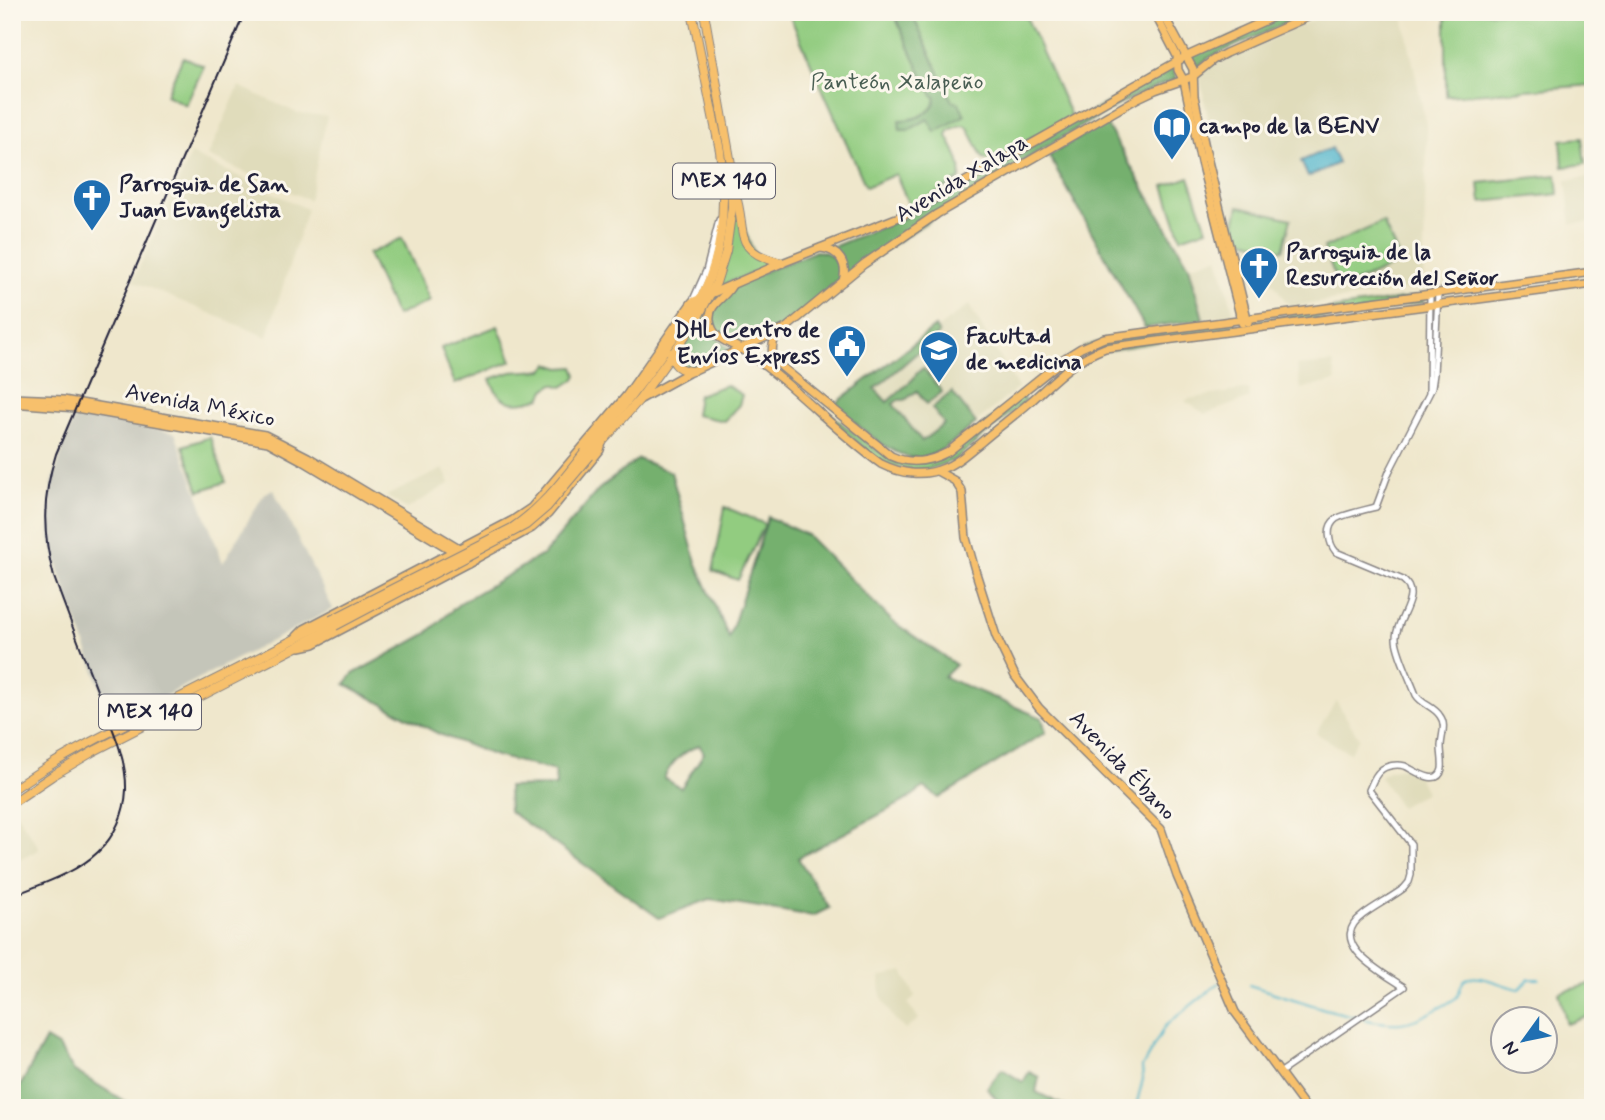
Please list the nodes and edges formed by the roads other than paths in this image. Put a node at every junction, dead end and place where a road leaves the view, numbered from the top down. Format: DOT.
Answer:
graph roads {
  1 [pos="692,12"];
  2 [pos="704,12"];
  3 [pos="1154,12"];
  4 [pos="1162,12"];
  5 [pos="1284,12"];
  6 [pos="1319,12"];
  7 [pos="1220,40"];
  8 [pos="1226,53"];
  9 [pos="1181,59"];
  10 [pos="1192,77"];
  11 [pos="1184,81"];
  12 [pos="1132,88"];
  13 [pos="1138,98"];
  14 [pos="733,188"];
  15 [pos="1223,237"];
  16 [pos="821,248"];
  17 [pos="782,263"];
  18 [pos="1593,272"];
  19 [pos="843,282"];
  20 [pos="1593,284"];
  21 [pos="732,285"];
  22 [pos="711,294"];
  23 [pos="1434,295"];
  24 [pos="696,300"];
  25 [pos="1434,305"];
  26 [pos="1245,319"];
  27 [pos="1247,330"];
  28 [pos="777,333"];
  29 [pos="672,340"];
  30 [pos="742,349"];
  31 [pos="671,355"];
  32 [pos="783,368"];
  33 [pos="692,371"];
  34 [pos="775,375"];
  35 [pos="12,400"];
  36 [pos="639,400"];
  37 [pos="602,442"];
  38 [pos="587,454"];
  39 [pos="957,461"];
  40 [pos="936,471"];
  41 [pos="955,481"];
  42 [pos="456,549"];
  43 [pos="471,562"];
  44 [pos="293,645"];
  45 [pos="12,790"];
  46 [pos="12,803"];
  47 [pos="1281,1072"];
  48 [pos="1306,1108"];
  1 -- 24 [label="highway, MEX 140"];
  2 -- 14 [label="highway, MEX 140"];
  3 -- 9 [label="main road"];
  4 -- 9 [label="main road"];
  5 -- 7 [label="main road, Avenida Xalapa"];
  6 -- 8 [label="main road, Avenida Xalapa"];
  7 -- 8 [label="main road"];
  7 -- 9 [label="main road, Avenida Xalapa"];
  8 -- 10 [label="main road, Avenida Xalapa"];
  9 -- 10 [label="main road"];
  9 -- 11 [label="main road"];
  9 -- 12 [label="main road, Avenida Xalapa"];
  10 -- 11 [label="main road, Avenida Xalapa"];
  10 -- 15 [label="main road"];
  11 -- 13 [label="main road, Avenida Xalapa"];
  11 -- 15 [label="main road"];
  12 -- 13 [label="main road"];
  12 -- 16 [label="main road, Avenida Xalapa"];
  13 -- 19 [label="main road, Avenida Xalapa"];
  14 -- 17 [label="highway"];
  14 -- 22 [label="highway, MEX 140"];
  15 -- 26 [label="main road"];
  16 -- 17 [label="main road, Avenida Xalapa"];
  16 -- 19 [label="main road"];
  17 -- 21 [label="main road, Avenida Xalapa"];
  18 -- 23 [label="main road"];
  19 -- 28 [label="main road, Avenida Xalapa"];
  20 -- 25 [label="main road"];
  21 -- 22 [label="main road, Avenida Xalapa"];
  21 -- 30 [label="main road"];
  22 -- 24 [label="main road, Avenida Xalapa"];
  22 -- 31 [label="highway, MEX 140"];
  23 -- 25 [label="street"];
  23 -- 26 [label="main road"];
  24 -- 29 [label="highway, MEX 140"];
  24 -- 42 [label="main road"];
  25 -- 27 [label="main road"];
  25 -- 47 [label="street"];
  26 -- 27 [label="main road"];
  26 -- 32 [label="main road"];
  27 -- 39 [label="main road"];
  28 -- 30 [label="main road, Avenida Xalapa"];
  28 -- 32 [label="main road"];
  29 -- 31 [label="highway"];
  29 -- 38 [label="highway, MEX 140"];
  30 -- 33 [label="main road, Avenida Xalapa"];
  30 -- 34 [label="main road"];
  31 -- 33 [label="highway"];
  31 -- 36 [label="highway, MEX 140"];
  32 -- 34 [label="main road"];
  33 -- 36 [label="main road, Avenida Xalapa"];
  34 -- 40 [label="main road"];
  35 -- 42 [label="main road, Avenida México"];
  36 -- 37 [label="highway, MEX 140"];
  37 -- 38 [label="highway, MEX 140"];
  37 -- 43 [label="main road"];
  38 -- 44 [label="highway, MEX 140, bridge"];
  39 -- 40 [label="main road"];
  39 -- 41 [label="main road, Avenida Ébano"];
  40 -- 41 [label="main road"];
  41 -- 47 [label="main road, Avenida Ébano"];
  42 -- 43 [label="main road, Avenida México"];
  42 -- 44 [label="main road"];
  43 -- 44 [label="main road"];
  44 -- 45 [label="highway, MEX 140"];
  44 -- 46 [label="highway, MEX 140"];
  47 -- 48 [label="main road, Avenida Ébano"];
}
